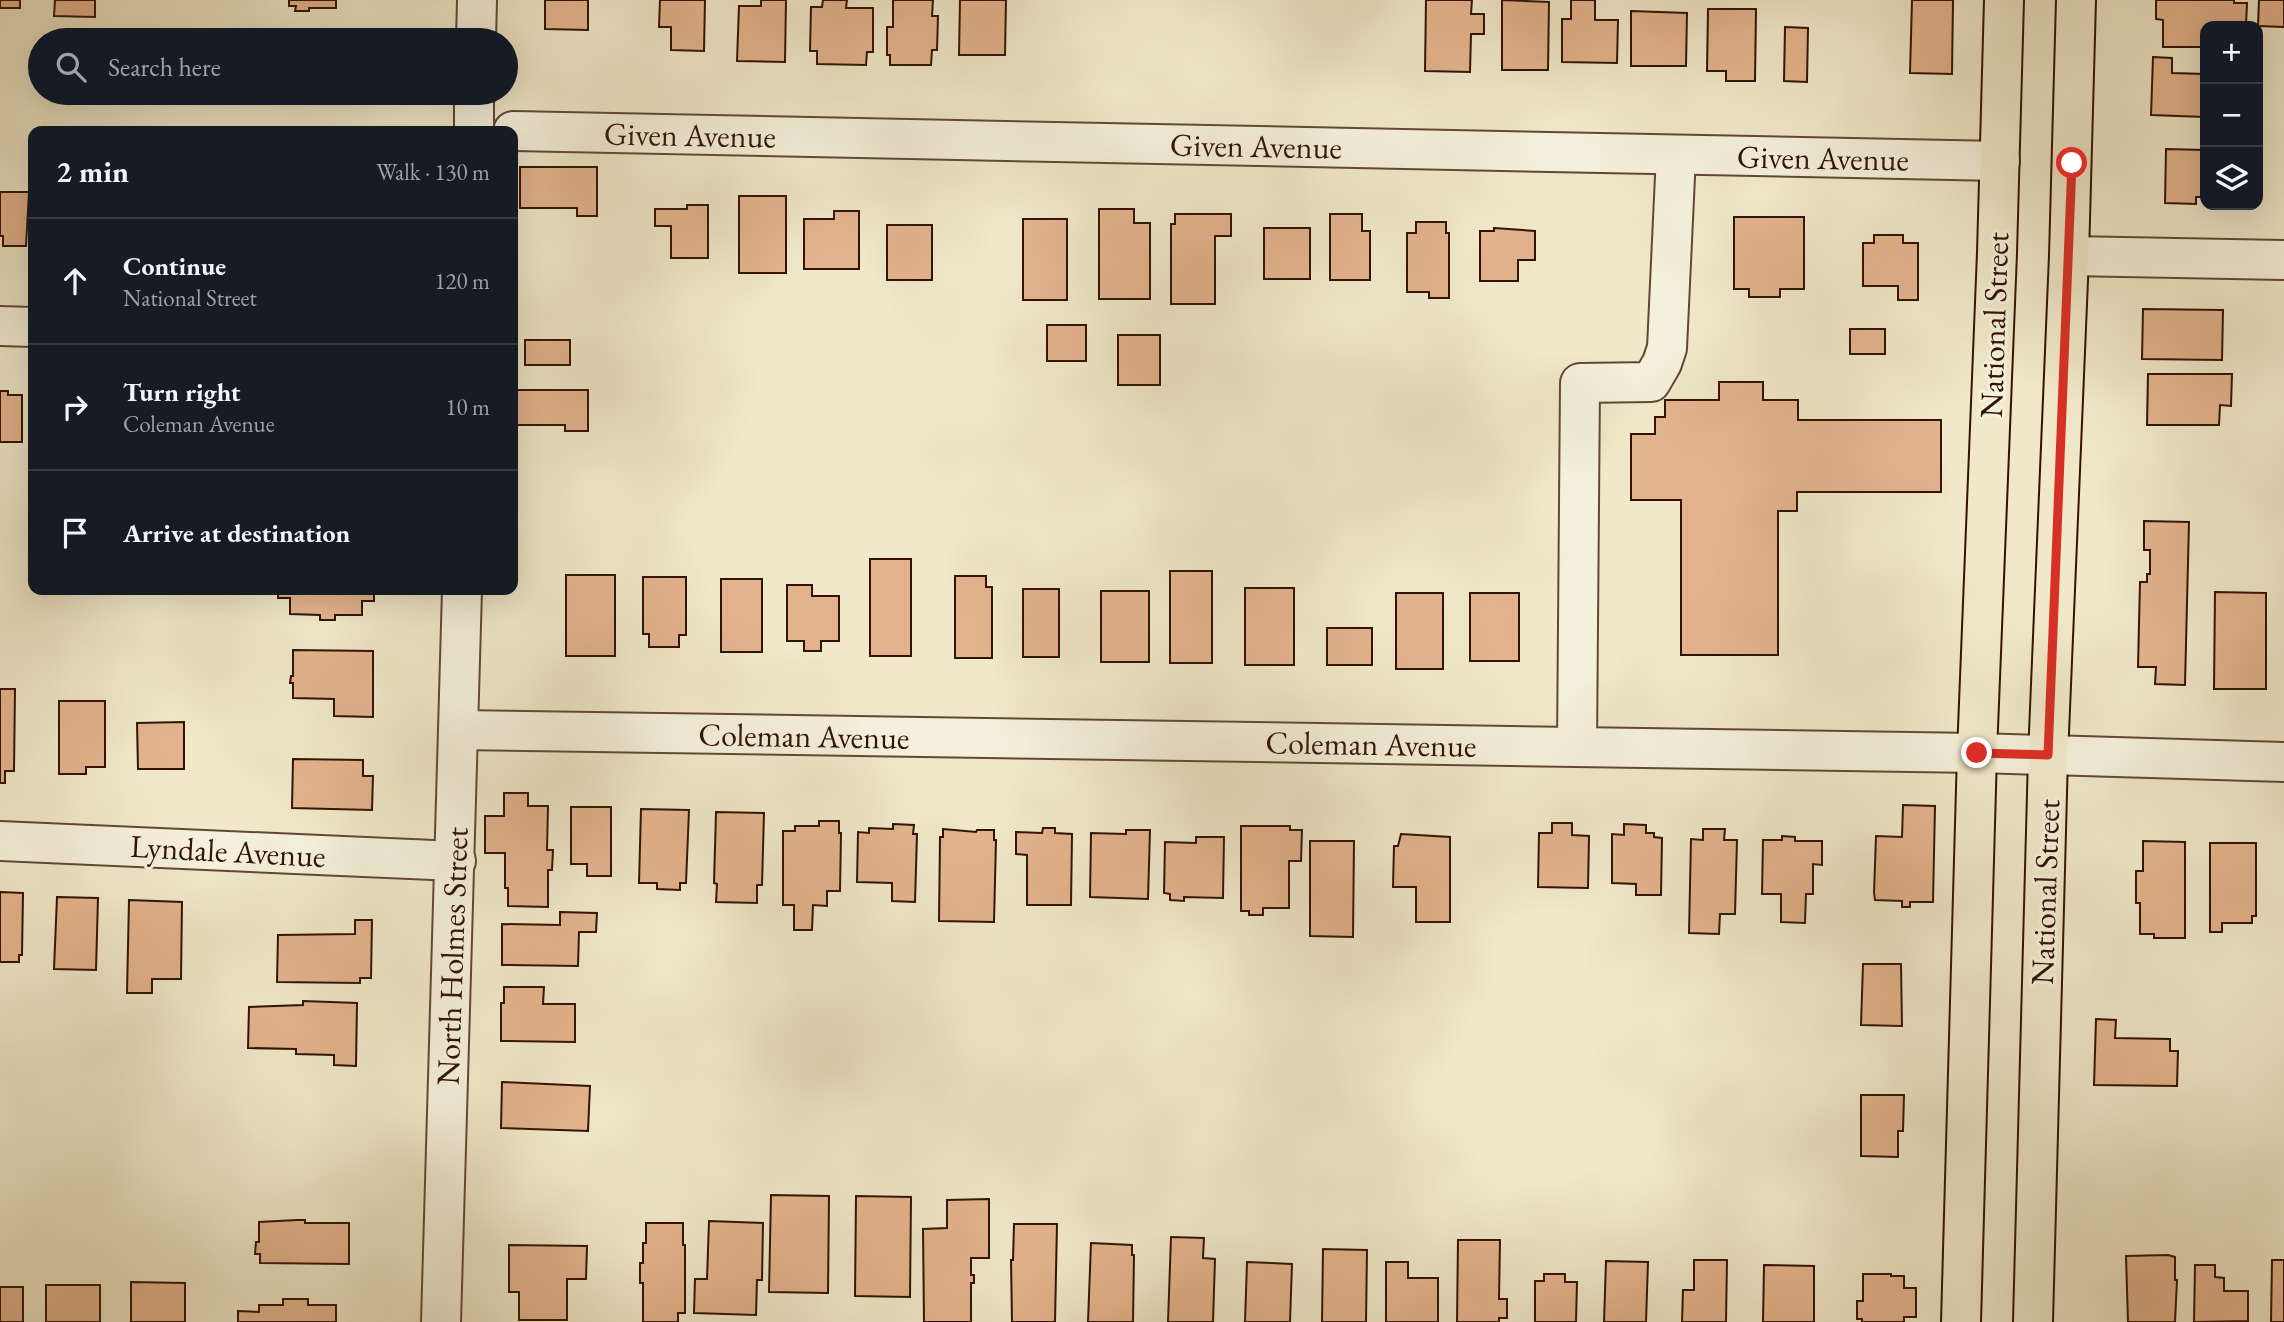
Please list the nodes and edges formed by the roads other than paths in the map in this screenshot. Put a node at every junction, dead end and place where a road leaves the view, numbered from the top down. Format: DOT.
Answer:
graph roads {
  1 [pos="477,0"];
  2 [pos="2004,0"];
  3 [pos="2076,0"];
  4 [pos="476,28"];
  5 [pos="474,105"];
  6 [pos="474,126"];
  7 [pos="518,131"];
  8 [pos="1676,155"];
  9 [pos="2000,161"];
  10 [pos="2068,256"];
  11 [pos="2284,260"];
  12 [pos="0,326"];
  13 [pos="28,327"];
  14 [pos="462,595"];
  15 [pos="459,730"];
  16 [pos="1577,747"];
  17 [pos="1977,753"];
  18 [pos="2048,755"];
  19 [pos="2284,762"];
  20 [pos="0,841"];
  21 [pos="456,861"];
  22 [pos="441,1322"];
  23 [pos="1961,1322"];
  24 [pos="2033,1322"];
  1 -- 4 [label="street"];
  2 -- 9 [label="main road, National Street"];
  3 -- 10 [label="main road, National Street"];
  5 -- 6 [label="street"];
  7 -- 8 [label="street, Given Avenue"];
  8 -- 9 [label="street, Given Avenue"];
  8 -- 16 [label="street"];
  9 -- 17 [label="main road, National Street"];
  10 -- 11 [label="street"];
  10 -- 18 [label="main road, National Street"];
  12 -- 13 [label="street"];
  14 -- 15 [label="street, North Holmes Street"];
  15 -- 16 [label="street, Coleman Avenue"];
  15 -- 21 [label="street, North Holmes Street"];
  16 -- 17 [label="street, Coleman Avenue"];
  17 -- 18 [label="street, Coleman Avenue"];
  17 -- 23 [label="main road, National Street"];
  18 -- 19 [label="street, Coleman Avenue"];
  18 -- 24 [label="main road, National Street"];
  20 -- 21 [label="street, Lyndale Avenue"];
  21 -- 22 [label="street, North Holmes Street"];
}
